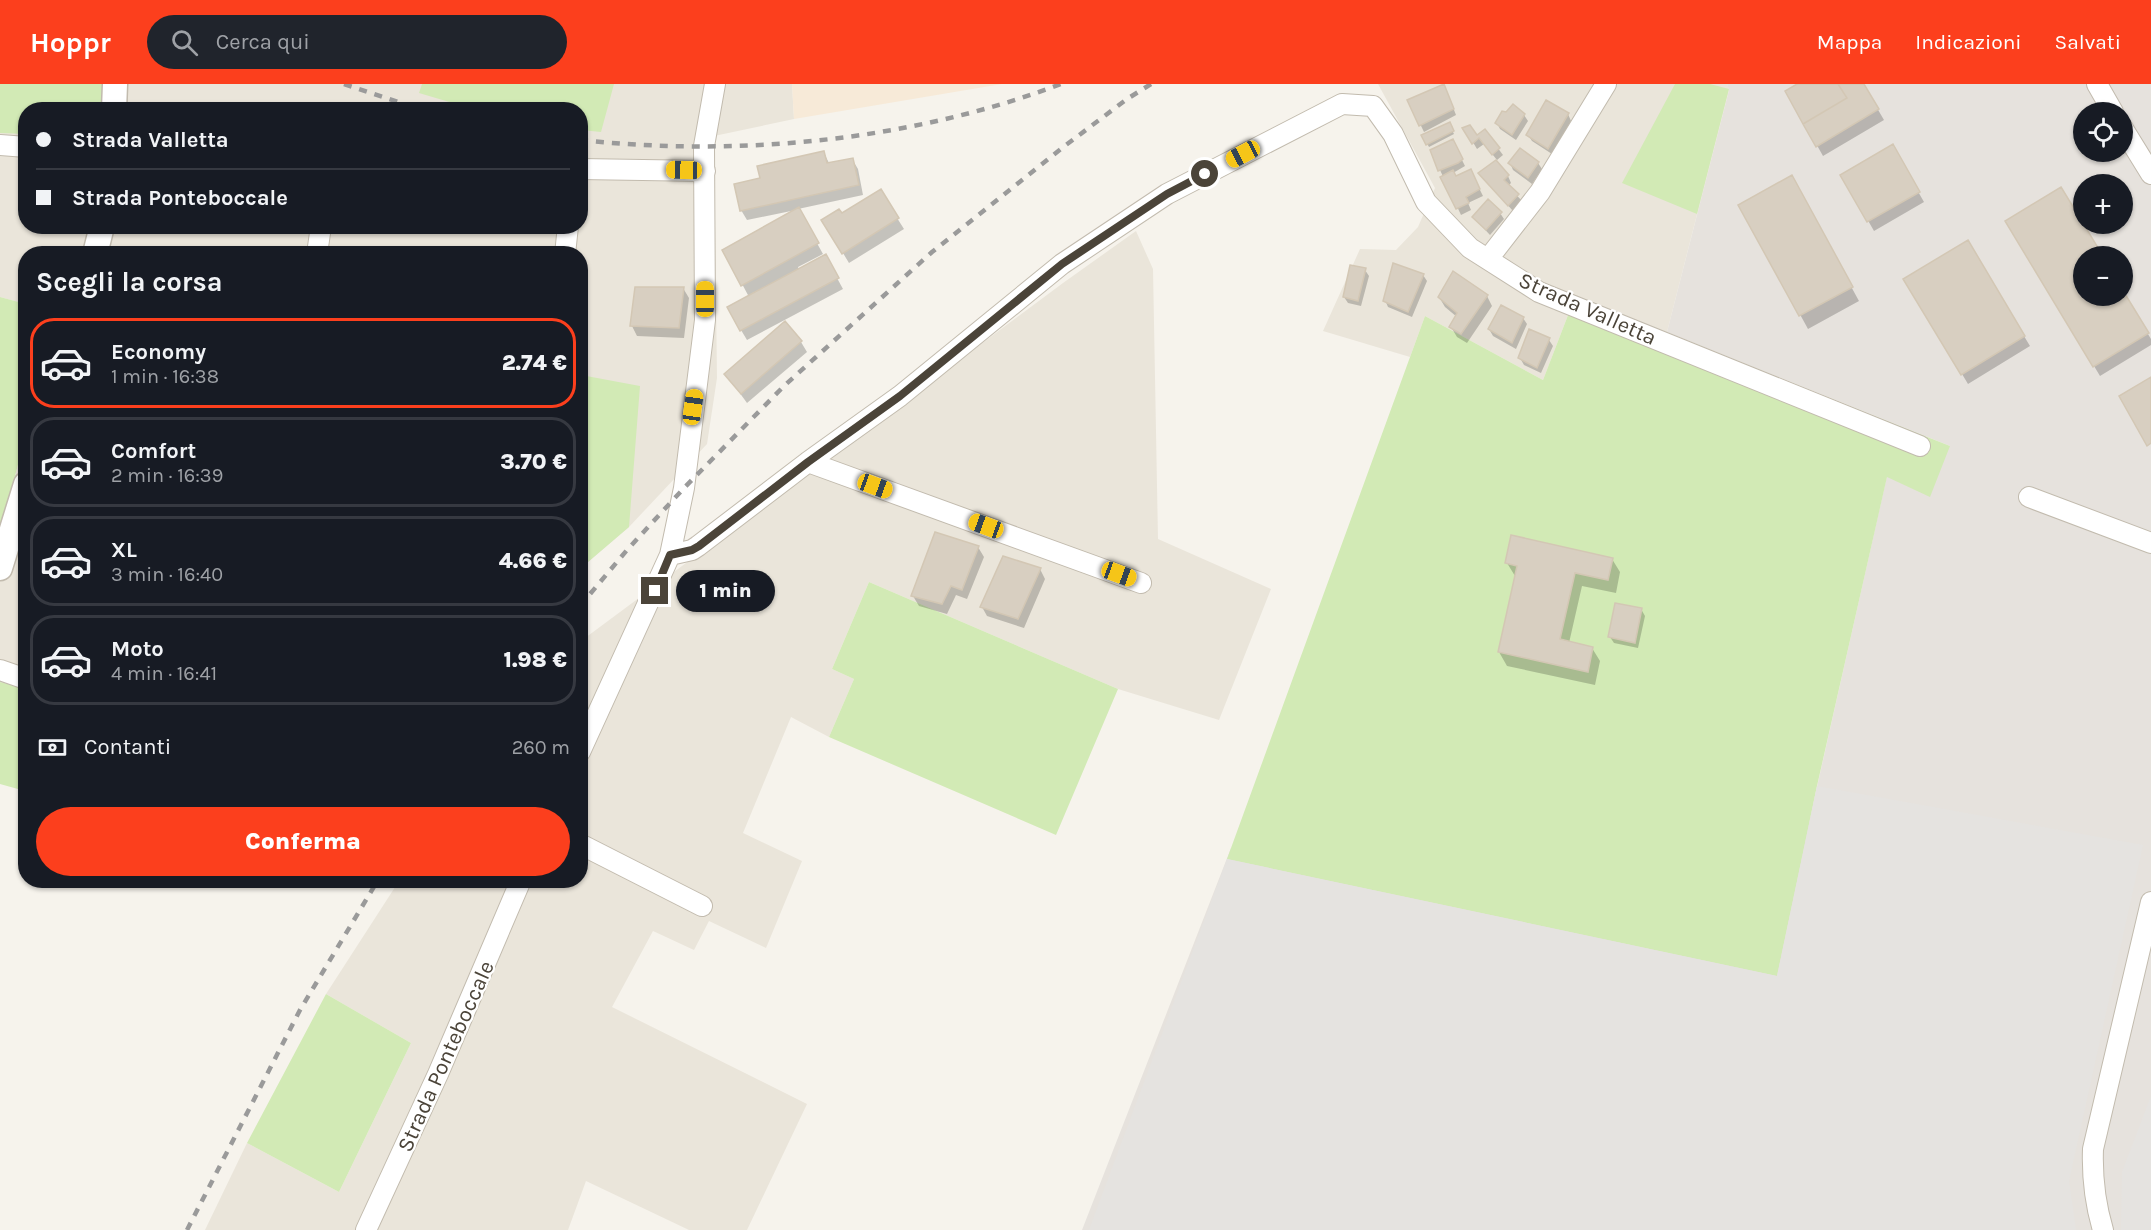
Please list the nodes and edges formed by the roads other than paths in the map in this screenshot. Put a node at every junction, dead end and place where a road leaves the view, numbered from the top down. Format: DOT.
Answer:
graph roads {
  1 [pos="116,84"];
  2 [pos="715,84"];
  3 [pos="1606,84"];
  4 [pos="2097,84"];
  5 [pos="115,102"];
  6 [pos="2107,102"];
  7 [pos="0,145"];
  8 [pos="2133,145"];
  9 [pos="18,146"];
  10 [pos="588,169"];
  11 [pos="705,171"];
  12 [pos="2151,174"];
  13 [pos="1488,259"];
  14 [pos="1920,446"];
  15 [pos="808,462"];
  16 [pos="2029,497"];
  17 [pos="18,510"];
  18 [pos="2151,543"];
  19 [pos="670,555"];
  20 [pos="0,568"];
  21 [pos="1141,583"];
  22 [pos="0,670"];
  23 [pos="18,676"];
  24 [pos="588,734"];
  25 [pos="588,848"];
  26 [pos="518,888"];
  27 [pos="2151,902"];
  28 [pos="702,906"];
  29 [pos="366,1230"];
  30 [pos="2103,1230"];
  1 -- 5 [label="street"];
  2 -- 11 [label="street"];
  3 -- 13 [label="street"];
  4 -- 6 [label="street"];
  7 -- 9 [label="street"];
  8 -- 12 [label="street"];
  10 -- 11 [label="street"];
  11 -- 19 [label="street"];
  13 -- 14 [label="street, Strada Valletta"];
  13 -- 15 [label="street, Strada Valletta"];
  15 -- 19 [label="street, Strada Valletta"];
  15 -- 21 [label="street"];
  16 -- 18 [label="street"];
  17 -- 20 [label="street"];
  19 -- 24 [label="street"];
  22 -- 23 [label="street"];
  25 -- 28 [label="street"];
  26 -- 29 [label="street, Strada Ponteboccale"];
  27 -- 30 [label="street"];
}
